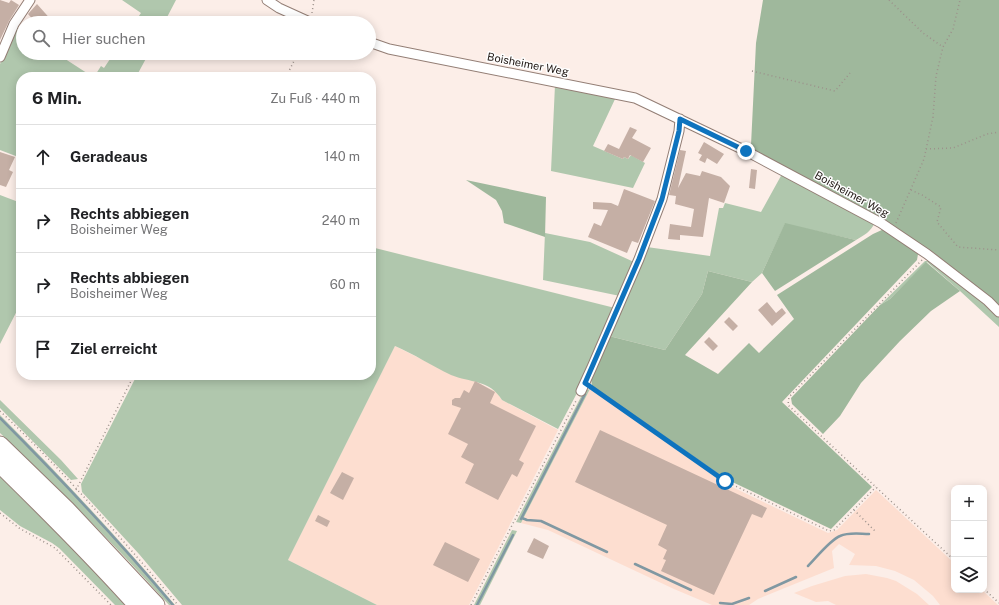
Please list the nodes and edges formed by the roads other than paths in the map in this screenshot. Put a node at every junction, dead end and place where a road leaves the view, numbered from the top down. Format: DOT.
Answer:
graph roads {
  1 [pos="30,0"];
  2 [pos="267,0"];
  3 [pos="19,16"];
  4 [pos="296,16"];
  5 [pos="16,21"];
  6 [pos="376,44"];
  7 [pos="0,57"];
  8 [pos="680,119"];
  9 [pos="999,312"];
  10 [pos="583,387"];
  11 [pos="0,445"];
  12 [pos="0,464"];
  13 [pos="137,605"];
  14 [pos="156,605"];
  1 -- 3 [label="street"];
  2 -- 4 [label="street"];
  5 -- 7 [label="street"];
  6 -- 8 [label="street, Boisheimer Weg"];
  8 -- 9 [label="street, Boisheimer Weg"];
  8 -- 10 [label="street"];
  11 -- 14 [label="highway"];
  12 -- 13 [label="highway"];
}
